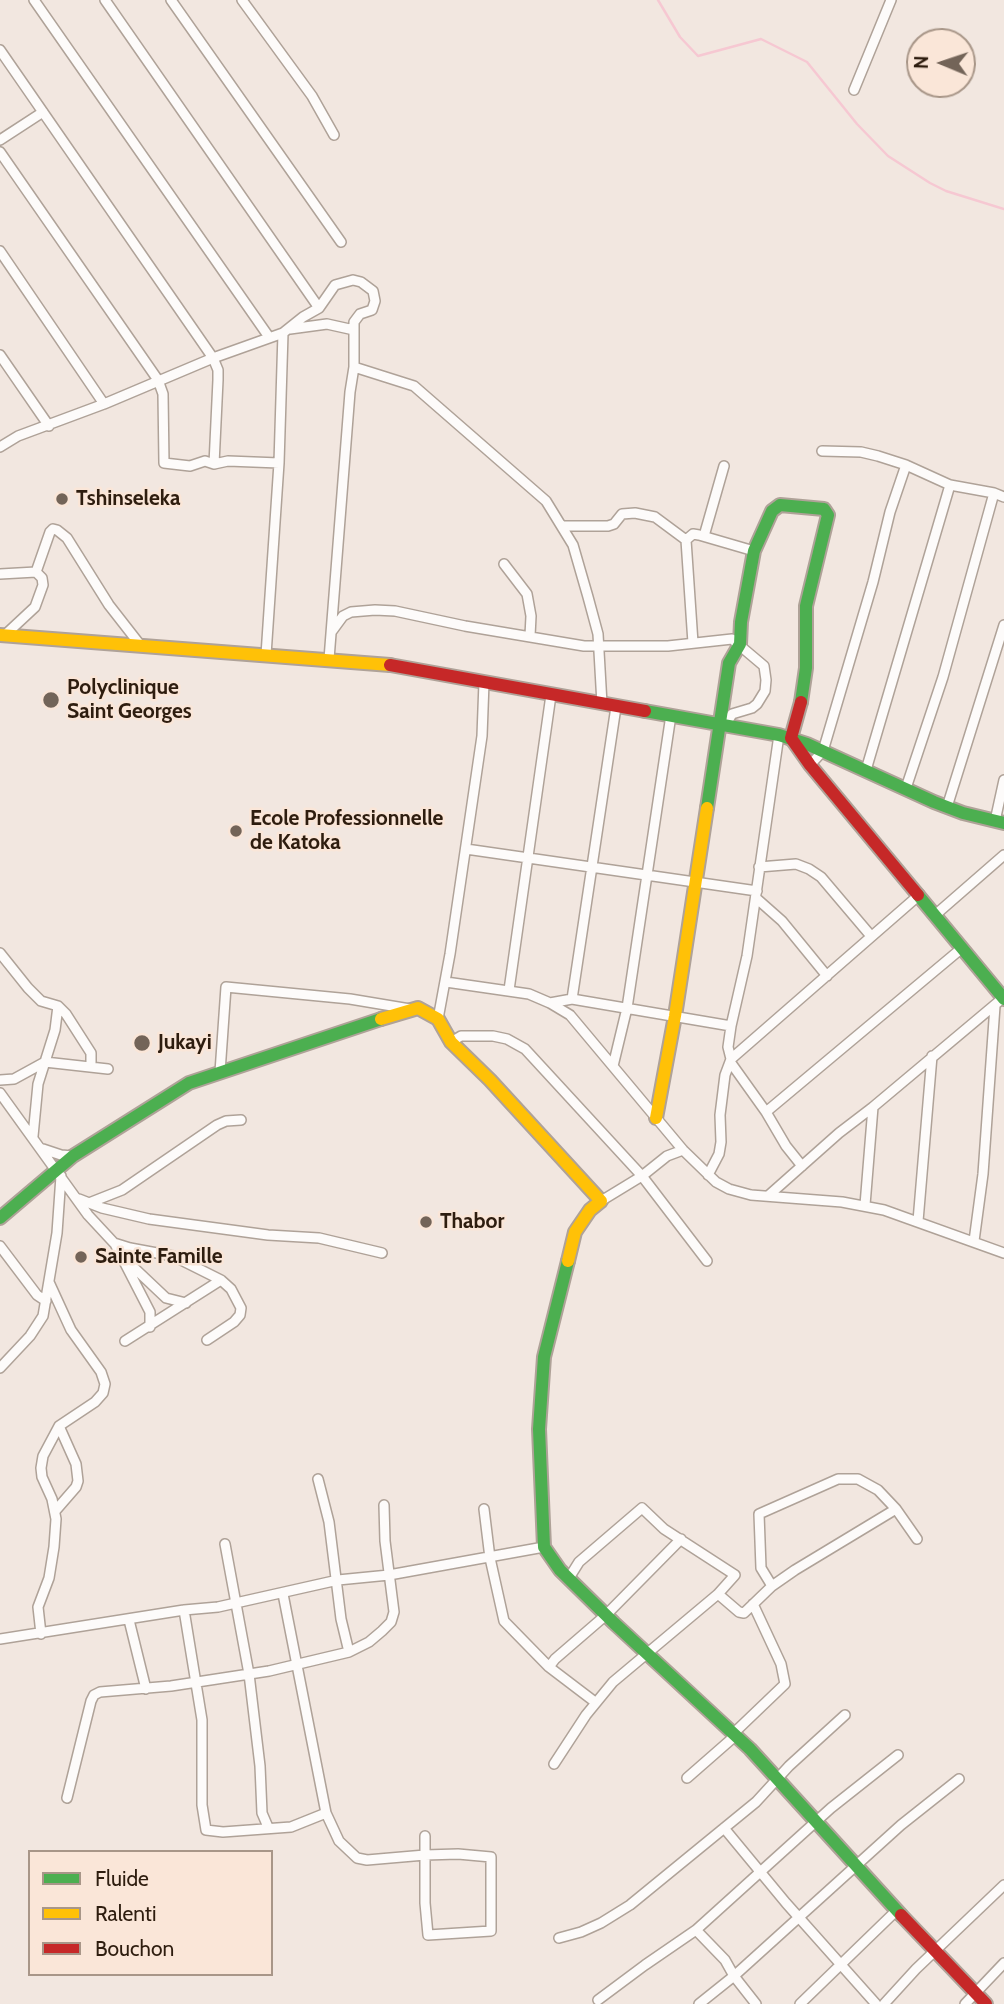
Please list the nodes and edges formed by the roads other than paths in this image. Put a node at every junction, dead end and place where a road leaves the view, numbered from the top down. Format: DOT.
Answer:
graph roads {
  1 [pos="34,0"];
  2 [pos="105,0"];
  3 [pos="171,0"];
  4 [pos="242,0"];
  5 [pos="890,0"];
  6 [pos="0,50"];
  7 [pos="855,90"];
  8 [pos="43,112"];
  9 [pos="334,135"];
  10 [pos="0,140"];
  11 [pos="0,152"];
  12 [pos="341,242"];
  13 [pos="0,251"];
  14 [pos="319,308"];
  15 [pos="354,330"];
  16 [pos="286,331"];
  17 [pos="269,337"];
  18 [pos="0,355"];
  19 [pos="213,358"];
  20 [pos="354,367"];
  21 [pos="158,380"];
  22 [pos="104,404"];
  23 [pos="49,426"];
  24 [pos="0,447"];
  25 [pos="822,451"];
  26 [pos="279,463"];
  27 [pos="214,464"];
  28 [pos="906,465"];
  29 [pos="724,466"];
  30 [pos="950,485"];
  31 [pos="1001,493"];
  32 [pos="564,526"];
  33 [pos="575,527"];
  34 [pos="704,536"];
  35 [pos="686,540"];
  36 [pos="573,545"];
  37 [pos="754,551"];
  38 [pos="504,564"];
  39 [pos="36,572"];
  40 [pos="0,574"];
  41 [pos="1004,625"];
  42 [pos="598,634"];
  43 [pos="3,635"];
  44 [pos="330,636"];
  45 [pos="530,636"];
  46 [pos="693,643"];
  47 [pos="740,644"];
  48 [pos="141,646"];
  49 [pos="584,646"];
  50 [pos="599,646"];
  51 [pos="266,655"];
  52 [pos="329,659"];
  53 [pos="599,661"];
  54 [pos="484,682"];
  55 [pos="551,695"];
  56 [pos="602,704"];
  57 [pos="616,707"];
  58 [pos="671,715"];
  59 [pos="722,725"];
  60 [pos="785,737"];
  61 [pos="823,751"];
  62 [pos="810,765"];
  63 [pos="866,770"];
  64 [pos="1004,780"];
  65 [pos="906,788"];
  66 [pos="947,807"];
  67 [pos="999,822"];
  68 [pos="466,849"];
  69 [pos="1004,855"];
  70 [pos="528,858"];
  71 [pos="760,867"];
  72 [pos="591,868"];
  73 [pos="647,875"];
  74 [pos="695,882"];
  75 [pos="756,895"];
  76 [pos="918,896"];
  77 [pos="934,916"];
  78 [pos="871,936"];
  79 [pos="962,948"];
  80 [pos="0,953"];
  81 [pos="827,975"];
  82 [pos="446,982"];
  83 [pos="509,990"];
  84 [pos="441,997"];
  85 [pos="572,999"];
  86 [pos="1001,999"];
  87 [pos="550,1003"];
  88 [pos="58,1006"];
  89 [pos="627,1008"];
  90 [pos="417,1010"];
  91 [pos="676,1016"];
  92 [pos="438,1019"];
  93 [pos="731,1026"];
  94 [pos="451,1042"];
  95 [pos="932,1056"];
  96 [pos="731,1061"];
  97 [pos="45,1062"];
  98 [pos="612,1066"];
  99 [pos="91,1067"];
  100 [pos="108,1069"];
  101 [pos="220,1072"];
  102 [pos="0,1080"];
  103 [pos="0,1093"];
  104 [pos="873,1107"];
  105 [pos="766,1112"];
  106 [pos="656,1118"];
  107 [pos="241,1120"];
  108 [pos="33,1136"];
  109 [pos="42,1148"];
  110 [pos="683,1150"];
  111 [pos="73,1156"];
  112 [pos="803,1166"];
  113 [pos="59,1174"];
  114 [pos="708,1175"];
  115 [pos="642,1176"];
  116 [pos="768,1196"];
  117 [pos="78,1199"];
  118 [pos="601,1201"];
  119 [pos="87,1203"];
  120 [pos="865,1205"];
  121 [pos="0,1218"];
  122 [pos="918,1221"];
  123 [pos="974,1241"];
  124 [pos="114,1243"];
  125 [pos="0,1246"];
  126 [pos="382,1253"];
  127 [pos="1004,1253"];
  128 [pos="123,1256"];
  129 [pos="707,1261"];
  130 [pos="222,1280"];
  131 [pos="48,1285"];
  132 [pos="37,1295"];
  133 [pos="166,1298"];
  134 [pos="46,1301"];
  135 [pos="186,1303"];
  136 [pos="150,1312"];
  137 [pos="166,1317"];
  138 [pos="150,1327"];
  139 [pos="125,1340"];
  140 [pos="207,1340"];
  141 [pos="0,1368"];
  142 [pos="59,1426"];
  143 [pos="318,1479"];
  144 [pos="384,1506"];
  145 [pos="484,1509"];
  146 [pos="896,1509"];
  147 [pos="55,1510"];
  148 [pos="681,1539"];
  149 [pos="918,1539"];
  150 [pos="225,1544"];
  151 [pos="544,1548"];
  152 [pos="490,1558"];
  153 [pos="389,1575"];
  154 [pos="569,1578"];
  155 [pos="338,1580"];
  156 [pos="772,1586"];
  157 [pos="282,1594"];
  158 [pos="718,1594"];
  159 [pos="235,1604"];
  160 [pos="753,1604"];
  161 [pos="184,1610"];
  162 [pos="606,1615"];
  163 [pos="129,1620"];
  164 [pos="41,1634"];
  165 [pos="0,1639"];
  166 [pos="349,1652"];
  167 [pos="646,1653"];
  168 [pos="295,1664"];
  169 [pos="549,1667"];
  170 [pos="249,1674"];
  171 [pos="195,1682"];
  172 [pos="146,1689"];
  173 [pos="595,1702"];
  174 [pos="845,1715"];
  175 [pos="734,1736"];
  176 [pos="898,1755"];
  177 [pos="554,1764"];
  178 [pos="687,1778"];
  179 [pos="959,1779"];
  180 [pos="777,1782"];
  181 [pos="66,1798"];
  182 [pos="326,1813"];
  183 [pos="815,1823"];
  184 [pos="268,1827"];
  185 [pos="724,1828"];
  186 [pos="425,1836"];
  187 [pos="425,1855"];
  188 [pos="855,1867"];
  189 [pos="761,1871"];
  190 [pos="1004,1885"];
  191 [pos="896,1911"];
  192 [pos="799,1917"];
  193 [pos="696,1930"];
  194 [pos="559,1938"];
  195 [pos="935,1952"];
  196 [pos="841,1962"];
  197 [pos="1004,1963"];
  198 [pos="734,1976"];
  199 [pos="977,1993"];
  200 [pos="598,2000"];
  201 [pos="699,2004"];
  202 [pos="756,2004"];
  203 [pos="800,2004"];
  204 [pos="876,2004"];
  205 [pos="884,2004"];
  206 [pos="965,2004"];
  207 [pos="986,2004"];
  1 -- 17 [label="street"];
  2 -- 14 [label="street"];
  3 -- 12 [label="street"];
  4 -- 9 [label="street"];
  5 -- 7 [label="street"];
  6 -- 8 [label="street"];
  8 -- 10 [label="street"];
  8 -- 19 [label="street"];
  11 -- 21 [label="street"];
  13 -- 22 [label="street"];
  14 -- 15 [label="street"];
  14 -- 16 [label="street"];
  15 -- 16 [label="street"];
  15 -- 20 [label="street"];
  16 -- 17 [label="street"];
  16 -- 26 [label="street"];
  17 -- 19 [label="street"];
  18 -- 23 [label="street"];
  19 -- 21 [label="street"];
  19 -- 27 [label="street"];
  20 -- 32 [label="street"];
  20 -- 44 [label="street"];
  21 -- 22 [label="street"];
  21 -- 27 [label="street"];
  22 -- 23 [label="street"];
  23 -- 24 [label="street"];
  25 -- 28 [label="street"];
  26 -- 27 [label="street"];
  26 -- 51 [label="street"];
  28 -- 30 [label="street"];
  28 -- 61 [label="street"];
  29 -- 34 [label="street"];
  30 -- 31 [label="street"];
  30 -- 63 [label="street"];
  31 -- 65 [label="street"];
  32 -- 33 [label="street"];
  32 -- 36 [label="street"];
  33 -- 35 [label="street"];
  33 -- 36 [label="street"];
  34 -- 35 [label="street"];
  34 -- 37 [label="street"];
  35 -- 46 [label="street"];
  36 -- 42 [label="street"];
  37 -- 47 [label="street"];
  37 -- 60 [label="street"];
  38 -- 45 [label="street"];
  39 -- 40 [label="street"];
  39 -- 43 [label="street"];
  39 -- 48 [label="street"];
  41 -- 66 [label="street"];
  42 -- 49 [label="street"];
  42 -- 50 [label="street"];
  43 -- 48 [label="street"];
  44 -- 45 [label="street"];
  44 -- 52 [label="street"];
  45 -- 49 [label="street"];
  46 -- 47 [label="street"];
  46 -- 50 [label="street"];
  47 -- 59 [label="street"];
  47 -- 59 [label="street"];
  48 -- 51 [label="street"];
  49 -- 50 [label="street"];
  49 -- 53 [label="street"];
  50 -- 53 [label="street"];
  51 -- 52 [label="street"];
  52 -- 54 [label="street"];
  53 -- 56 [label="street"];
  54 -- 55 [label="street"];
  54 -- 68 [label="street"];
  55 -- 56 [label="street"];
  55 -- 70 [label="street"];
  56 -- 57 [label="street"];
  57 -- 58 [label="street"];
  57 -- 72 [label="street"];
  58 -- 59 [label="street"];
  58 -- 73 [label="street"];
  59 -- 60 [label="street"];
  59 -- 74 [label="street"];
  60 -- 61 [label="street"];
  60 -- 62 [label="street"];
  60 -- 71 [label="street"];
  61 -- 62 [label="street"];
  61 -- 63 [label="street"];
  62 -- 76 [label="street"];
  63 -- 65 [label="street"];
  64 -- 67 [label="street"];
  65 -- 66 [label="street"];
  66 -- 67 [label="street"];
  68 -- 70 [label="street"];
  68 -- 82 [label="street"];
  69 -- 77 [label="street"];
  70 -- 72 [label="street"];
  70 -- 83 [label="street"];
  71 -- 75 [label="street"];
  71 -- 78 [label="street"];
  72 -- 73 [label="street"];
  72 -- 85 [label="street"];
  73 -- 74 [label="street"];
  73 -- 89 [label="street"];
  74 -- 75 [label="street"];
  74 -- 91 [label="street"];
  75 -- 81 [label="street"];
  75 -- 93 [label="street"];
  76 -- 77 [label="street"];
  76 -- 78 [label="street"];
  77 -- 79 [label="street"];
  78 -- 81 [label="street"];
  79 -- 86 [label="street"];
  79 -- 105 [label="street"];
  80 -- 88 [label="street"];
  81 -- 96 [label="street"];
  82 -- 83 [label="street"];
  82 -- 84 [label="street"];
  83 -- 87 [label="street"];
  84 -- 90 [label="street"];
  84 -- 92 [label="street"];
  85 -- 87 [label="street"];
  85 -- 89 [label="street"];
  86 -- 95 [label="street"];
  86 -- 123 [label="street"];
  87 -- 98 [label="street"];
  88 -- 97 [label="street"];
  88 -- 99 [label="street"];
  89 -- 91 [label="street"];
  89 -- 98 [label="street"];
  90 -- 92 [label="street"];
  90 -- 101 [label="street"];
  90 -- 101 [label="street"];
  91 -- 93 [label="street"];
  91 -- 106 [label="street"];
  92 -- 94 [label="street"];
  93 -- 96 [label="street"];
  94 -- 115 [label="street"];
  94 -- 118 [label="street"];
  95 -- 104 [label="street"];
  95 -- 122 [label="street"];
  96 -- 105 [label="street"];
  96 -- 114 [label="street"];
  97 -- 99 [label="street"];
  97 -- 102 [label="street"];
  97 -- 108 [label="street"];
  98 -- 106 [label="street"];
  99 -- 100 [label="street"];
  101 -- 111 [label="street"];
  103 -- 108 [label="street"];
  104 -- 112 [label="street"];
  104 -- 120 [label="street"];
  105 -- 112 [label="street"];
  106 -- 110 [label="street"];
  107 -- 119 [label="street"];
  108 -- 109 [label="street"];
  109 -- 111 [label="street"];
  109 -- 113 [label="street"];
  110 -- 114 [label="street"];
  110 -- 115 [label="street"];
  111 -- 113 [label="street"];
  112 -- 116 [label="street"];
  113 -- 117 [label="street"];
  113 -- 121 [label="street"];
  113 -- 131 [label="street"];
  114 -- 116 [label="street"];
  115 -- 118 [label="street"];
  115 -- 129 [label="street"];
  116 -- 120 [label="street"];
  117 -- 119 [label="street"];
  117 -- 124 [label="street"];
  118 -- 151 [label="street"];
  119 -- 126 [label="street"];
  120 -- 122 [label="street"];
  122 -- 123 [label="street"];
  123 -- 127 [label="street"];
  124 -- 128 [label="street"];
  124 -- 130 [label="street"];
  125 -- 132 [label="street"];
  128 -- 133 [label="street"];
  128 -- 136 [label="street"];
  130 -- 135 [label="street"];
  130 -- 140 [label="street"];
  131 -- 132 [label="street"];
  131 -- 134 [label="street"];
  131 -- 142 [label="street"];
  132 -- 134 [label="street"];
  133 -- 135 [label="street"];
  133 -- 137 [label="street"];
  134 -- 141 [label="street"];
  135 -- 137 [label="street"];
  136 -- 137 [label="street"];
  136 -- 138 [label="street"];
  137 -- 138 [label="street"];
  138 -- 139 [label="street"];
  142 -- 147 [label="street"];
  142 -- 147 [label="street"];
  143 -- 155 [label="street"];
  144 -- 153 [label="street"];
  145 -- 152 [label="street"];
  146 -- 149 [label="street"];
  146 -- 156 [label="street"];
  146 -- 156 [label="street"];
  147 -- 164 [label="street"];
  148 -- 154 [label="street"];
  148 -- 158 [label="street"];
  148 -- 162 [label="street"];
  150 -- 159 [label="street"];
  151 -- 152 [label="street"];
  151 -- 154 [label="street"];
  152 -- 153 [label="street"];
  152 -- 169 [label="street"];
  153 -- 155 [label="street"];
  153 -- 166 [label="street"];
  154 -- 162 [label="street"];
  155 -- 157 [label="street"];
  155 -- 166 [label="street"];
  156 -- 160 [label="street"];
  157 -- 159 [label="street"];
  157 -- 168 [label="street"];
  158 -- 160 [label="street"];
  158 -- 167 [label="street"];
  159 -- 161 [label="street"];
  159 -- 170 [label="street"];
  160 -- 175 [label="street"];
  161 -- 163 [label="street"];
  161 -- 171 [label="street"];
  162 -- 167 [label="street"];
  162 -- 169 [label="street"];
  163 -- 164 [label="street"];
  163 -- 172 [label="street"];
  164 -- 165 [label="street"];
  166 -- 168 [label="street"];
  167 -- 173 [label="street"];
  167 -- 175 [label="street"];
  168 -- 170 [label="street"];
  168 -- 182 [label="street"];
  169 -- 173 [label="street"];
  170 -- 171 [label="street"];
  170 -- 184 [label="street"];
  171 -- 172 [label="street"];
  171 -- 184 [label="street"];
  172 -- 181 [label="street"];
  173 -- 177 [label="street"];
  174 -- 180 [label="street"];
  175 -- 178 [label="street"];
  175 -- 180 [label="street"];
  176 -- 183 [label="street"];
  179 -- 188 [label="street"];
  180 -- 183 [label="street"];
  180 -- 185 [label="street"];
  182 -- 184 [label="street"];
  182 -- 187 [label="street"];
  183 -- 188 [label="street"];
  183 -- 189 [label="street"];
  185 -- 189 [label="street"];
  185 -- 194 [label="street"];
  186 -- 187 [label="street"];
  187 -- 187 [label="street"];
  188 -- 191 [label="street"];
  188 -- 192 [label="street"];
  189 -- 192 [label="street"];
  189 -- 193 [label="street"];
  190 -- 195 [label="street"];
  191 -- 195 [label="street"];
  191 -- 196 [label="street"];
  192 -- 196 [label="street"];
  192 -- 198 [label="street"];
  193 -- 198 [label="street"];
  193 -- 200 [label="street"];
  195 -- 199 [label="street"];
  195 -- 205 [label="street"];
  196 -- 203 [label="street"];
  196 -- 204 [label="street"];
  197 -- 199 [label="street"];
  198 -- 201 [label="street"];
  198 -- 202 [label="street"];
  199 -- 206 [label="street"];
  199 -- 207 [label="street"];
}
